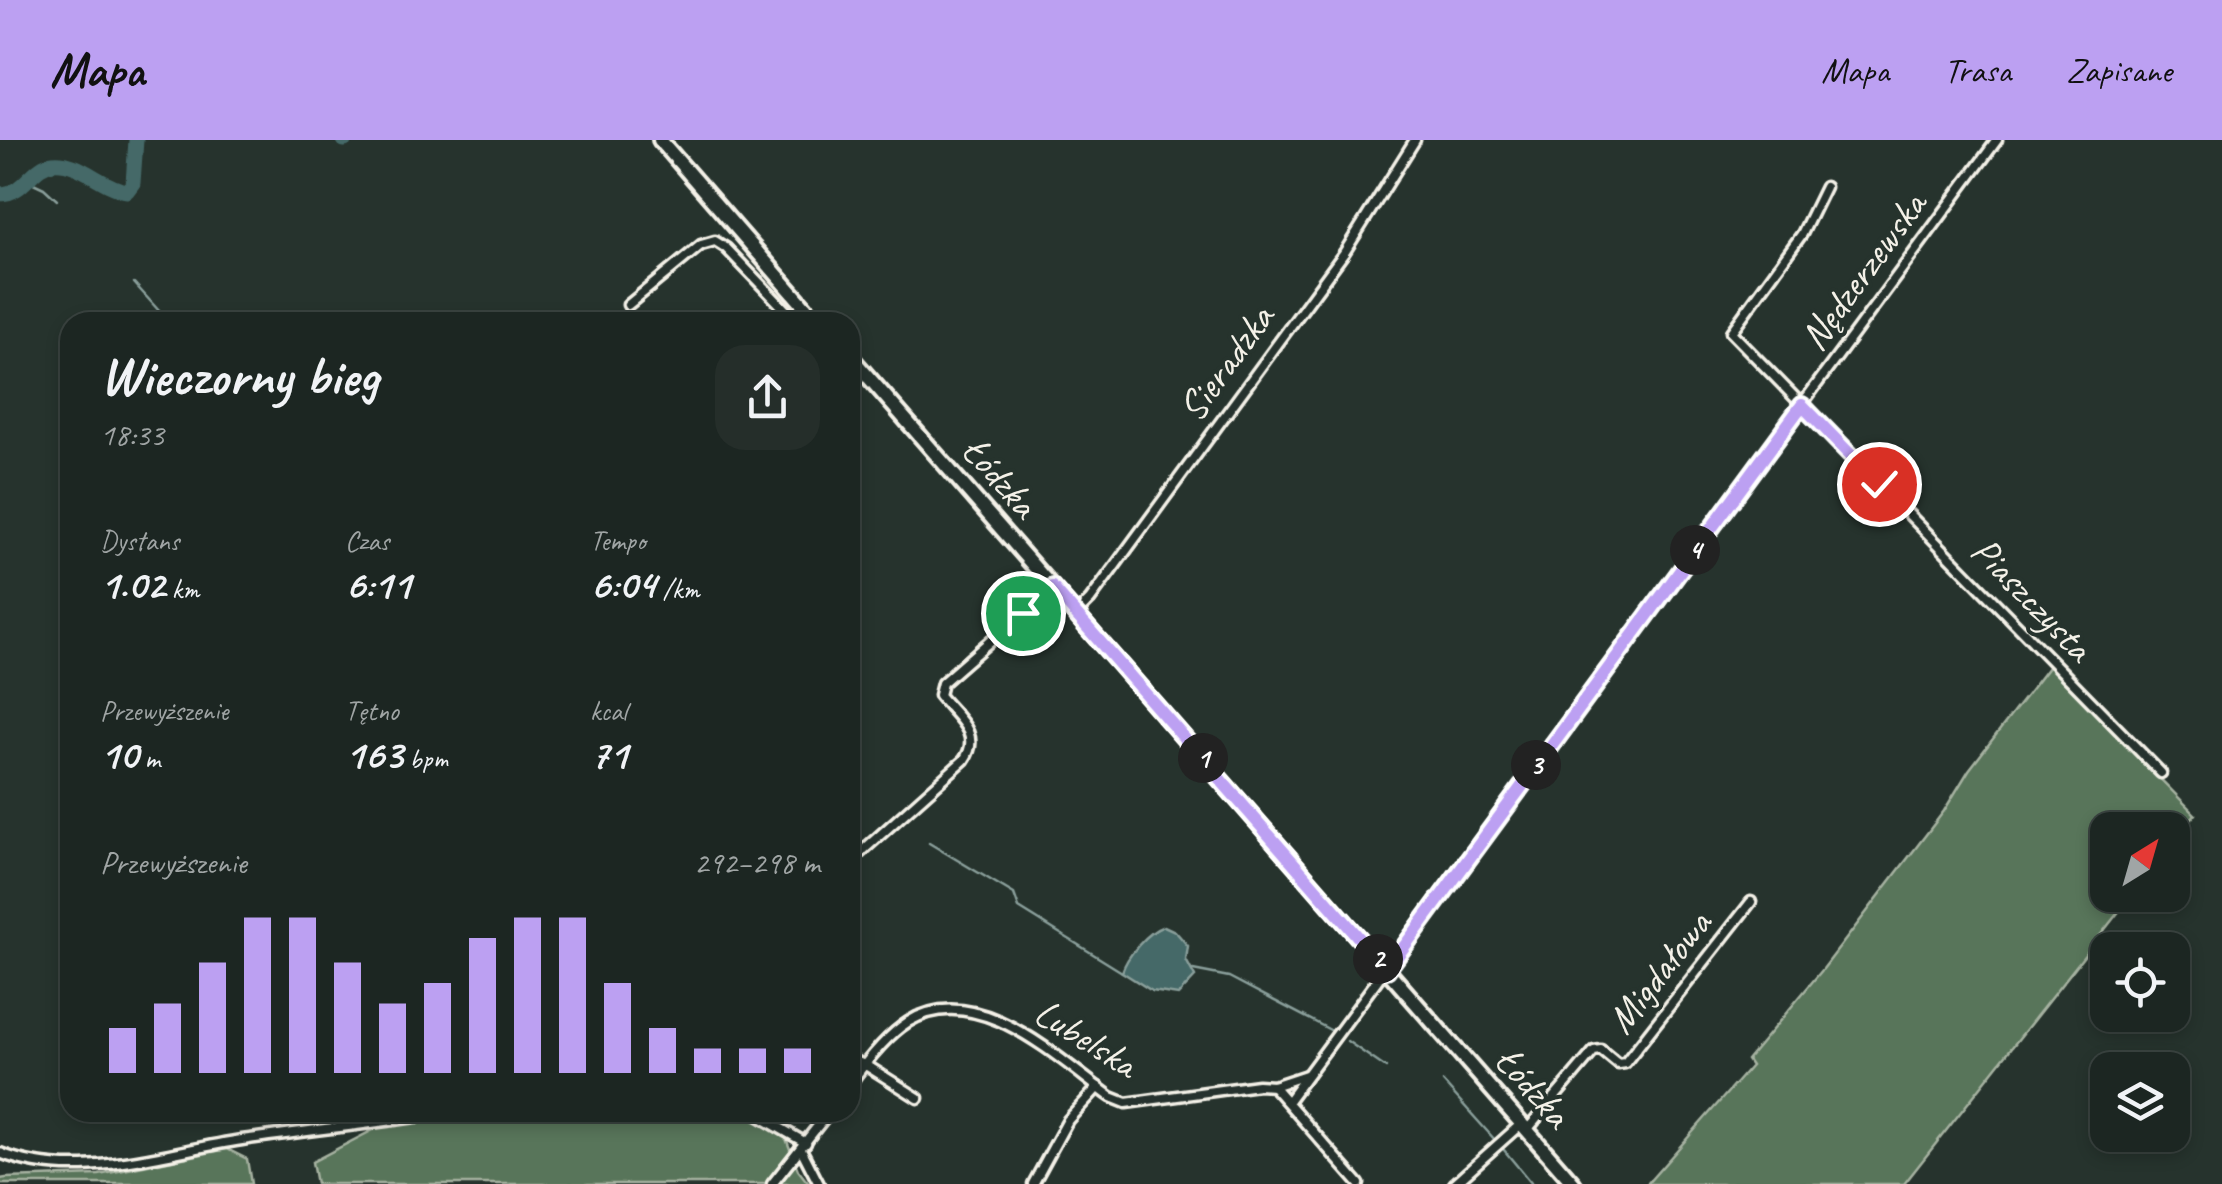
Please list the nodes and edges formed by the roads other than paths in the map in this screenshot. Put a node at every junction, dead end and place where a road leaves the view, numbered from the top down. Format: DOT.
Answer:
graph roads {
  1 [pos="660,140"];
  2 [pos="1415,140"];
  3 [pos="1997,140"];
  4 [pos="1825,187"];
  5 [pos="628,304"];
  6 [pos="787,312"];
  7 [pos="809,312"];
  8 [pos="860,375"];
  9 [pos="1802,405"];
  10 [pos="1052,587"];
  11 [pos="1076,614"];
  12 [pos="2161,773"];
  13 [pos="860,853"];
  14 [pos="1752,902"];
  15 [pos="1387,970"];
  16 [pos="860,1063"];
  17 [pos="864,1065"];
  18 [pos="860,1070"];
  19 [pos="1310,1073"];
  20 [pos="1273,1086"];
  21 [pos="1098,1088"];
  22 [pos="918,1098"];
  23 [pos="1288,1101"];
  24 [pos="347,1122"];
  25 [pos="375,1122"];
  26 [pos="767,1122"];
  27 [pos="821,1122"];
  28 [pos="346,1127"];
  29 [pos="1524,1127"];
  30 [pos="803,1146"];
  31 [pos="0,1153"];
  32 [pos="772,1184"];
  33 [pos="819,1184"];
  34 [pos="1032,1184"];
  35 [pos="1360,1184"];
  36 [pos="1454,1184"];
  37 [pos="1574,1184"];
  1 -- 7 [label="main road"];
  2 -- 11 [label="street, Sieradzka"];
  3 -- 9 [label="street, Nędzerzewska"];
  4 -- 9 [label="street, Piaszczysta"];
  5 -- 6 [label="street"];
  8 -- 10 [label="main road, Łódzka"];
  9 -- 12 [label="street, Piaszczysta"];
  9 -- 15 [label="street, Nędzerzewska"];
  10 -- 11 [label="main road, Łódzka"];
  10 -- 13 [label="street"];
  11 -- 15 [label="main road, Łódzka"];
  14 -- 29 [label="street, Migdałowa"];
  15 -- 19 [label="street"];
  15 -- 29 [label="main road, Łódzka"];
  16 -- 17 [label="street"];
  17 -- 18 [label="street, Lubelska"];
  17 -- 21 [label="street, Lubelska"];
  17 -- 22 [label="street"];
  19 -- 20 [label="street, Lubelska"];
  19 -- 23 [label="street"];
  20 -- 21 [label="street, Lubelska"];
  20 -- 23 [label="street"];
  21 -- 34 [label="street"];
  23 -- 35 [label="street"];
  24 -- 28 [label="street"];
  25 -- 28 [label="street"];
  26 -- 30 [label="street"];
  27 -- 30 [label="street"];
  28 -- 31 [label="street"];
  29 -- 36 [label="street"];
  29 -- 37 [label="main road, Łódzka"];
  30 -- 32 [label="street"];
  30 -- 33 [label="street"];
}
